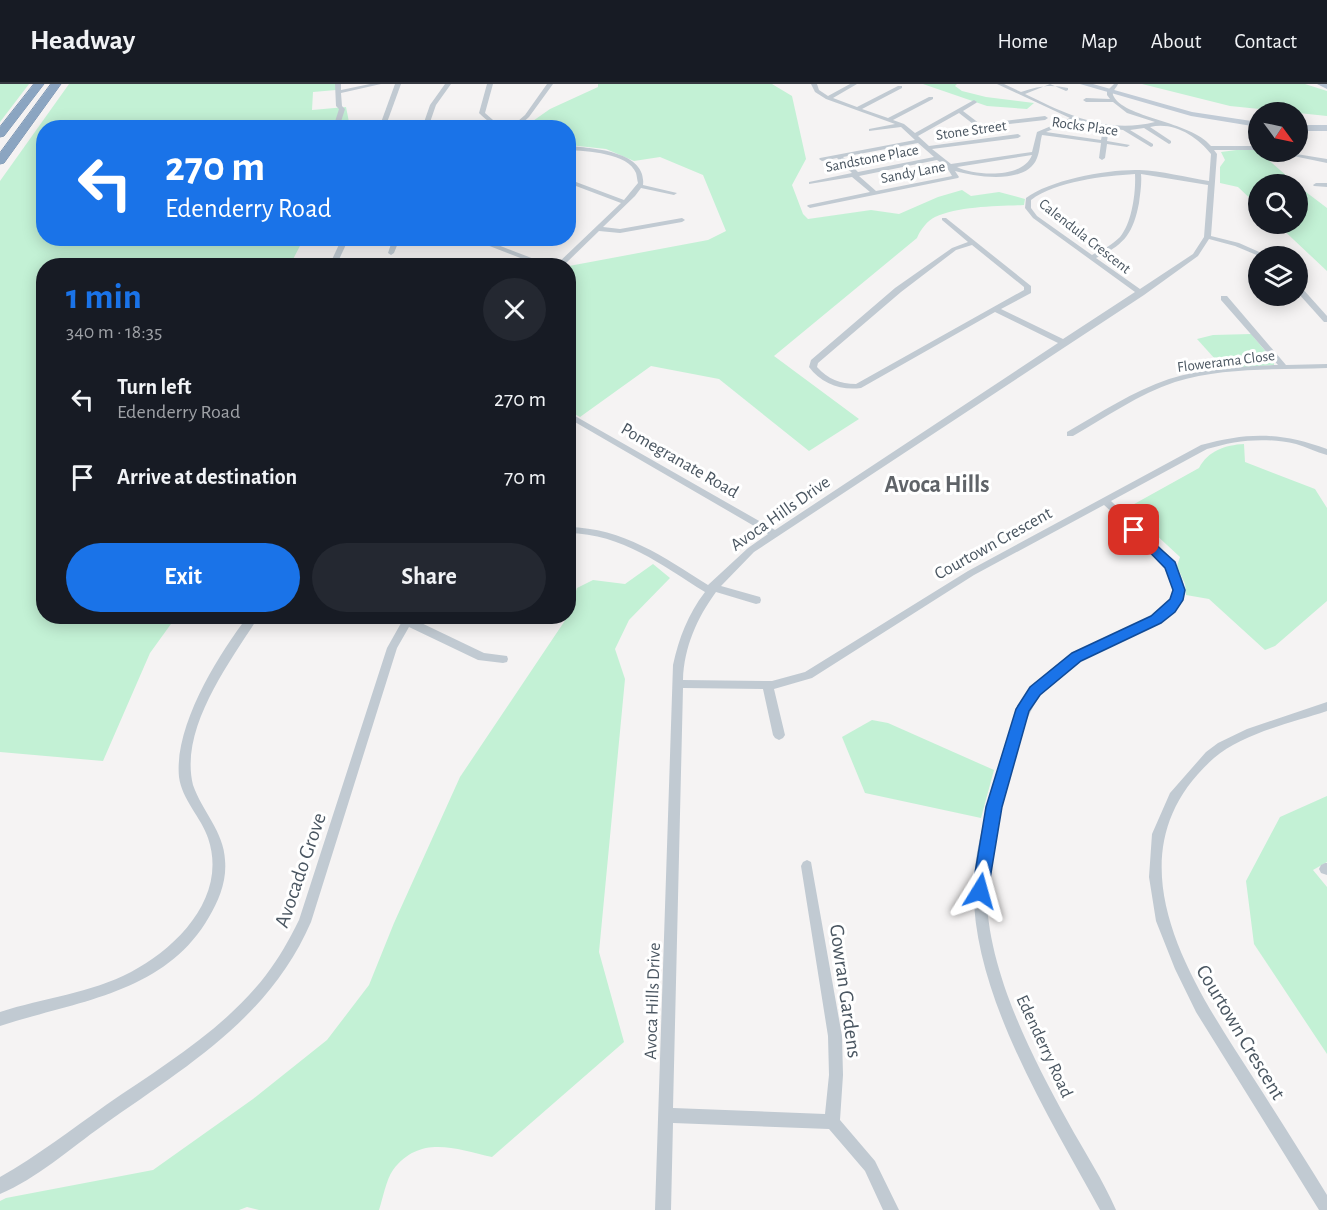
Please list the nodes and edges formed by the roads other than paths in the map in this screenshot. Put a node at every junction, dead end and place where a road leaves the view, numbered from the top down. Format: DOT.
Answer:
graph roads {
  1 [pos="39,84"];
  2 [pos="56,84"];
  3 [pos="338,84"];
  4 [pos="378,84"];
  5 [pos="398,84"];
  6 [pos="448,84"];
  7 [pos="490,84"];
  8 [pos="550,84"];
  9 [pos="814,84"];
  10 [pos="854,84"];
  11 [pos="1000,84"];
  12 [pos="1044,84"];
  13 [pos="1053,84"];
  14 [pos="1084,84"];
  15 [pos="1321,84"];
  16 [pos="1327,86"];
  17 [pos="900,87"];
  18 [pos="1066,89"];
  19 [pos="338,92"];
  20 [pos="1112,92"];
  21 [pos="1022,93"];
  22 [pos="828,98"];
  23 [pos="931,98"];
  24 [pos="1086,100"];
  25 [pos="974,102"];
  26 [pos="859,108"];
  27 [pos="959,110"];
  28 [pos="1248,114"];
  29 [pos="1045,118"];
  30 [pos="890,119"];
  31 [pos="1072,119"];
  32 [pos="1308,119"];
  33 [pos="339,120"];
  34 [pos="385,120"];
  35 [pos="428,120"];
  36 [pos="490,120"];
  37 [pos="522,120"];
  38 [pos="1327,120"];
  39 [pos="1162,122"];
  40 [pos="1248,123"];
  41 [pos="902,125"];
  42 [pos="978,126"];
  43 [pos="1097,126"];
  44 [pos="1146,127"];
  45 [pos="1308,128"];
  46 [pos="1327,128"];
  47 [pos="1125,129"];
  48 [pos="871,130"];
  49 [pos="1038,133"];
  50 [pos="0,134"];
  51 [pos="1018,136"];
  52 [pos="917,139"];
  53 [pos="994,139"];
  54 [pos="1104,142"];
  55 [pos="1169,142"];
  56 [pos="1127,145"];
  57 [pos="1151,145"];
  58 [pos="927,148"];
  59 [pos="1211,148"];
  60 [pos="1248,148"];
  61 [pos="576,149"];
  62 [pos="877,149"];
  63 [pos="1035,153"];
  64 [pos="884,155"];
  65 [pos="838,156"];
  66 [pos="939,158"];
  67 [pos="1102,158"];
  68 [pos="1308,158"];
  69 [pos="822,159"];
  70 [pos="0,161"];
  71 [pos="891,161"];
  72 [pos="1327,161"];
  73 [pos="897,166"];
  74 [pos="949,166"];
  75 [pos="1138,172"];
  76 [pos="855,174"];
  77 [pos="1319,177"];
  78 [pos="810,183"];
  79 [pos="1210,183"];
  80 [pos="576,184"];
  81 [pos="1327,184"];
  82 [pos="1316,185"];
  83 [pos="640,186"];
  84 [pos="674,193"];
  85 [pos="875,193"];
  86 [pos="625,202"];
  87 [pos="810,206"];
  88 [pos="944,219"];
  89 [pos="682,220"];
  90 [pos="598,229"];
  91 [pos="1208,237"];
  92 [pos="972,243"];
  93 [pos="394,246"];
  94 [pos="494,246"];
  95 [pos="1248,249"];
  96 [pos="391,253"];
  97 [pos="527,258"];
  98 [pos="567,258"];
  99 [pos="1090,258"];
  100 [pos="1141,293"];
  101 [pos="1224,298"];
  102 [pos="1308,300"];
  103 [pos="996,310"];
  104 [pos="1327,320"];
  105 [pos="1065,343"];
  106 [pos="1327,366"];
  107 [pos="1285,368"];
  108 [pos="576,418"];
  109 [pos="580,420"];
  110 [pos="576,423"];
  111 [pos="1070,434"];
  112 [pos="1327,452"];
  113 [pos="1105,501"];
  114 [pos="576,530"];
  115 [pos="775,534"];
  116 [pos="710,589"];
  117 [pos="756,600"];
  118 [pos="248,624"];
  119 [pos="405,624"];
  120 [pos="418,624"];
  121 [pos="503,659"];
  122 [pos="678,684"];
  123 [pos="768,686"];
  124 [pos="1327,706"];
  125 [pos="779,735"];
  126 [pos="807,866"];
  127 [pos="0,1019"];
  128 [pos="665,1115"];
  129 [pos="832,1122"];
  130 [pos="0,1186"];
  131 [pos="1327,1209"];
  132 [pos="663,1210"];
  133 [pos="891,1210"];
  134 [pos="1108,1210"];
  1 -- 50 [label="highway"];
  2 -- 70 [label="highway"];
  3 -- 19 [label="street"];
  4 -- 19 [label="street"];
  5 -- 34 [label="street"];
  6 -- 35 [label="street"];
  7 -- 36 [label="street"];
  8 -- 37 [label="street"];
  9 -- 22 [label="street"];
  10 -- 22 [label="street"];
  11 -- 21 [label="street"];
  12 -- 21 [label="street"];
  13 -- 18 [label="street"];
  14 -- 20 [label="main road"];
  15 -- 16 [label="main road"];
  17 -- 26 [label="street"];
  19 -- 33 [label="street"];
  20 -- 24 [label="street"];
  20 -- 28 [label="main road"];
  20 -- 39 [label="street"];
  20 -- 40 [label="main road"];
  21 -- 31 [label="street"];
  22 -- 26 [label="street"];
  23 -- 30 [label="street"];
  25 -- 27 [label="street"];
  26 -- 30 [label="street"];
  27 -- 42 [label="street"];
  27 -- 52 [label="street"];
  29 -- 42 [label="street"];
  30 -- 41 [label="street"];
  31 -- 43 [label="street"];
  31 -- 49 [label="street"];
  32 -- 38 [label="main road"];
  39 -- 44 [label="street"];
  39 -- 59 [label="street"];
  41 -- 48 [label="street"];
  41 -- 52 [label="street"];
  42 -- 53 [label="street"];
  43 -- 47 [label="street"];
  43 -- 54 [label="street"];
  44 -- 47 [label="street"];
  44 -- 55 [label="street"];
  45 -- 46 [label="main road"];
  47 -- 57 [label="street"];
  49 -- 54 [label="street, Rocks Place"];
  49 -- 63 [label="street"];
  51 -- 53 [label="street, Stone Street"];
  52 -- 58 [label="street"];
  52 -- 62 [label="street"];
  53 -- 58 [label="street, Stone Street"];
  54 -- 56 [label="street, Rocks Place"];
  54 -- 67 [label="street"];
  58 -- 66 [label="street"];
  59 -- 60 [label="street"];
  59 -- 79 [label="street"];
  61 -- 83 [label="street"];
  62 -- 64 [label="street"];
  62 -- 65 [label="street"];
  63 -- 74 [label="street"];
  63 -- 74 [label="street"];
  65 -- 69 [label="street"];
  65 -- 76 [label="street, Sandy Lane"];
  66 -- 73 [label="street, Sandstone Place"];
  66 -- 74 [label="street"];
  68 -- 72 [label="street"];
  71 -- 73 [label="street"];
  73 -- 76 [label="street, Sandstone Place"];
  74 -- 85 [label="street, Sandy Lane"];
  75 -- 79 [label="street, Calendula Crescent"];
  75 -- 99 [label="street"];
  75 -- 99 [label="street, Calendula Crescent"];
  76 -- 78 [label="street, Sandstone Place"];
  76 -- 85 [label="street, Sandy Lane"];
  77 -- 81 [label="street"];
  79 -- 91 [label="street"];
  80 -- 86 [label="street"];
  81 -- 82 [label="street"];
  83 -- 84 [label="street"];
  83 -- 86 [label="street"];
  85 -- 87 [label="street, Sandy Lane"];
  86 -- 90 [label="street"];
  88 -- 92 [label="street"];
  89 -- 90 [label="street"];
  90 -- 98 [label="street"];
  91 -- 95 [label="street"];
  91 -- 100 [label="street, Avoca Hills Drive"];
  92 -- 103 [label="street"];
  92 -- 103 [label="street"];
  93 -- 96 [label="street"];
  94 -- 97 [label="street"];
  99 -- 100 [label="street, Calendula Crescent"];
  100 -- 105 [label="street, Avoca Hills Drive"];
  101 -- 107 [label="street"];
  102 -- 104 [label="street"];
  103 -- 105 [label="street"];
  105 -- 115 [label="street, Avoca Hills Drive"];
  106 -- 107 [label="street, Flowerama Close"];
  107 -- 111 [label="street, Flowerama Close"];
  108 -- 109 [label="street, Pomegranate Road"];
  109 -- 110 [label="street"];
  109 -- 115 [label="street, Pomegranate Road"];
  112 -- 113 [label="street, Courtown Crescent"];
  113 -- 123 [label="street, Courtown Crescent"];
  113 -- 134 [label="street, Edenderry Road"];
  114 -- 116 [label="street"];
  115 -- 116 [label="street, Avoca Hills Drive"];
  116 -- 117 [label="street"];
  116 -- 122 [label="street, Avoca Hills Drive"];
  118 -- 127 [label="street"];
  119 -- 130 [label="street, Avocado Grove"];
  120 -- 121 [label="street"];
  122 -- 123 [label="street, Courtown Crescent"];
  122 -- 128 [label="street, Avoca Hills Drive"];
  123 -- 125 [label="street"];
  124 -- 131 [label="street, Courtown Crescent"];
  126 -- 129 [label="street, Gowran Gardens"];
  128 -- 129 [label="street"];
  128 -- 132 [label="street, Avoca Hills Drive"];
  129 -- 133 [label="street"];
}
